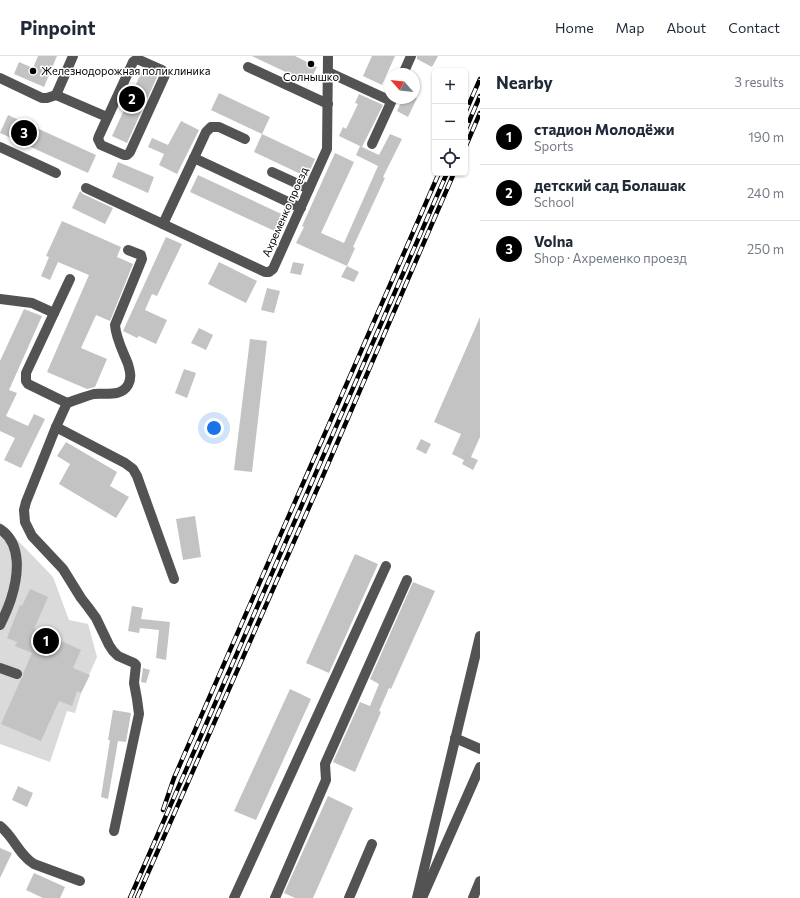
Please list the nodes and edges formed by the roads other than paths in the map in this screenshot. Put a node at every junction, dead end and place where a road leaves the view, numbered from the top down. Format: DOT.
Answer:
graph roads {
  1 [pos="73,56"];
  2 [pos="328,56"];
  3 [pos="412,56"];
  4 [pos="248,67"];
  5 [pos="406,68"];
  6 [pos="328,72"];
  7 [pos="0,78"];
  8 [pos="56,95"];
  9 [pos="384,96"];
  10 [pos="328,104"];
  11 [pos="390,104"];
  12 [pos="107,117"];
  13 [pos="245,139"];
  14 [pos="372,144"];
  15 [pos="0,147"];
  16 [pos="194,158"];
  17 [pos="272,172"];
  18 [pos="56,173"];
  19 [pos="86,188"];
  20 [pos="309,189"];
  21 [pos="301,208"];
  22 [pos="163,224"];
  23 [pos="128,250"];
  24 [pos="70,279"];
  25 [pos="0,299"];
  26 [pos="54,312"];
  27 [pos="67,403"];
  28 [pos="56,428"];
  29 [pos="0,529"];
  30 [pos="386,566"];
  31 [pos="174,578"];
  32 [pos="407,580"];
  33 [pos="0,625"];
  34 [pos="480,636"];
  35 [pos="0,668"];
  36 [pos="17,674"];
  37 [pos="455,738"];
  38 [pos="480,749"];
  39 [pos="480,767"];
  40 [pos="0,826"];
  41 [pos="114,830"];
  42 [pos="372,844"];
  43 [pos="80,881"];
  44 [pos="480,881"];
  45 [pos="234,898"];
  46 [pos="275,898"];
  47 [pos="349,898"];
  48 [pos="417,898"];
  49 [pos="422,898"];
  50 [pos="473,898"];
  1 -- 8 [label="street"];
  2 -- 6 [label="street, Ахременко проезд"];
  3 -- 5 [label="street"];
  4 -- 10 [label="street"];
  6 -- 9 [label="street"];
  6 -- 10 [label="street, Ахременко проезд"];
  7 -- 8 [label="street"];
  8 -- 12 [label="street"];
  10 -- 20 [label="street, Ахременко проезд"];
  11 -- 14 [label="street"];
  12 -- 12 [label="street"];
  13 -- 16 [label="street"];
  15 -- 18 [label="street"];
  16 -- 21 [label="street"];
  16 -- 22 [label="street"];
  17 -- 20 [label="street"];
  19 -- 22 [label="street, Ахременко проезд"];
  20 -- 21 [label="street, Ахременко проезд"];
  21 -- 22 [label="street, Ахременко проезд"];
  23 -- 27 [label="street"];
  24 -- 26 [label="street"];
  25 -- 26 [label="street"];
  26 -- 27 [label="street"];
  27 -- 28 [label="street"];
  28 -- 31 [label="street"];
  28 -- 41 [label="street"];
  29 -- 33 [label="street"];
  30 -- 45 [label="street"];
  32 -- 46 [label="street"];
  34 -- 37 [label="street"];
  35 -- 36 [label="street"];
  37 -- 38 [label="street"];
  37 -- 48 [label="street"];
  39 -- 49 [label="street"];
  40 -- 43 [label="street"];
  42 -- 47 [label="street"];
  44 -- 50 [label="street"];
}
